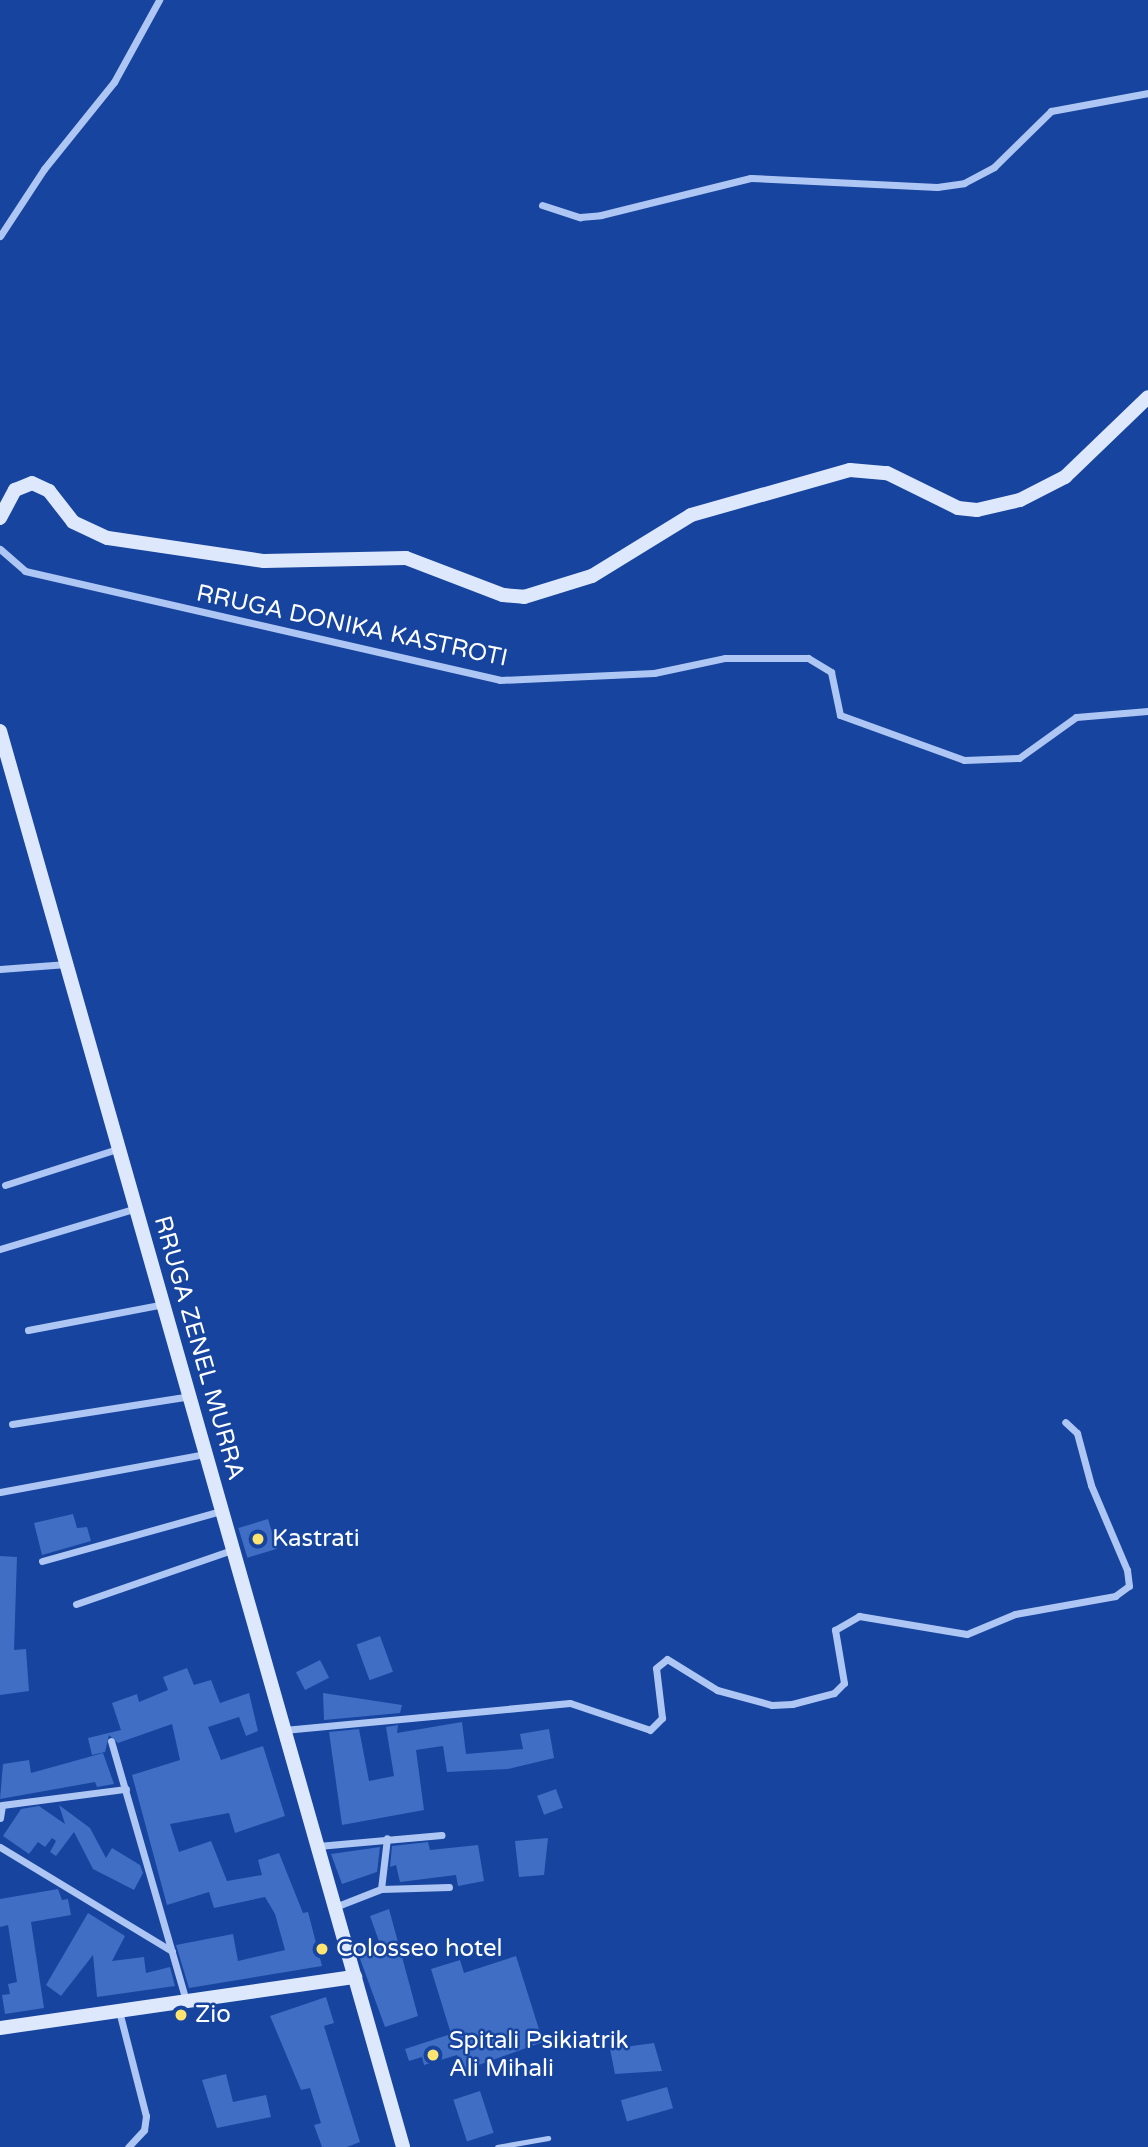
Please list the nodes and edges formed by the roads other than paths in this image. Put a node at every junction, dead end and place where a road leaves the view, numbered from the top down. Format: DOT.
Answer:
graph roads {
  1 [pos="159,0"];
  2 [pos="1148,93"];
  3 [pos="542,205"];
  4 [pos="0,236"];
  5 [pos="1148,397"];
  6 [pos="0,518"];
  7 [pos="0,549"];
  8 [pos="1148,711"];
  9 [pos="0,732"];
  10 [pos="68,964"];
  11 [pos="0,969"];
  12 [pos="120,1148"];
  13 [pos="5,1185"];
  14 [pos="137,1208"];
  15 [pos="0,1249"];
  16 [pos="164,1304"];
  17 [pos="28,1330"];
  18 [pos="191,1396"];
  19 [pos="1065,1422"];
  20 [pos="12,1424"];
  21 [pos="206,1454"];
  22 [pos="0,1492"];
  23 [pos="221,1511"];
  24 [pos="232,1550"];
  25 [pos="42,1561"];
  26 [pos="76,1604"];
  27 [pos="284,1730"];
  28 [pos="111,1741"];
  29 [pos="126,1789"];
  30 [pos="0,1818"];
  31 [pos="442,1835"];
  32 [pos="387,1838"];
  33 [pos="317,1846"];
  34 [pos="0,1847"];
  35 [pos="449,1887"];
  36 [pos="381,1889"];
  37 [pos="335,1908"];
  38 [pos="172,1951"];
  39 [pos="355,1977"];
  40 [pos="186,2001"];
  41 [pos="119,2011"];
  42 [pos="0,2028"];
  43 [pos="548,2138"];
  44 [pos="128,2147"];
  45 [pos="403,2147"];
  46 [pos="497,2147"];
  1 -- 4 [label="street"];
  2 -- 3 [label="street"];
  5 -- 6 [label="main road"];
  7 -- 8 [label="street, RRUGA DONIKA KASTROTI"];
  9 -- 10 [label="main road, RRUGA ZENEL MURRA"];
  10 -- 11 [label="street"];
  10 -- 12 [label="main road, RRUGA ZENEL MURRA"];
  12 -- 13 [label="street"];
  12 -- 14 [label="main road, RRUGA ZENEL MURRA"];
  14 -- 15 [label="street"];
  14 -- 16 [label="main road, RRUGA ZENEL MURRA"];
  16 -- 17 [label="street"];
  16 -- 18 [label="main road, RRUGA ZENEL MURRA"];
  18 -- 20 [label="street"];
  18 -- 21 [label="main road, RRUGA ZENEL MURRA"];
  19 -- 27 [label="street"];
  21 -- 22 [label="street"];
  21 -- 23 [label="main road, RRUGA ZENEL MURRA"];
  23 -- 24 [label="main road, RRUGA ZENEL MURRA"];
  23 -- 25 [label="street"];
  24 -- 26 [label="street"];
  24 -- 27 [label="main road, RRUGA ZENEL MURRA"];
  27 -- 33 [label="main road, RRUGA ZENEL MURRA"];
  28 -- 29 [label="street"];
  29 -- 30 [label="street"];
  29 -- 38 [label="street"];
  31 -- 32 [label="street"];
  32 -- 33 [label="street"];
  32 -- 36 [label="street"];
  33 -- 37 [label="main road, RRUGA ZENEL MURRA"];
  34 -- 38 [label="street"];
  35 -- 36 [label="street"];
  36 -- 37 [label="street"];
  37 -- 39 [label="main road, RRUGA ZENEL MURRA"];
  38 -- 40 [label="street"];
  39 -- 40 [label="main road"];
  39 -- 45 [label="main road, RRUGA ZENEL MURRA"];
  40 -- 41 [label="main road"];
  41 -- 42 [label="main road"];
  41 -- 44 [label="street"];
  43 -- 46 [label="lane"];
}
